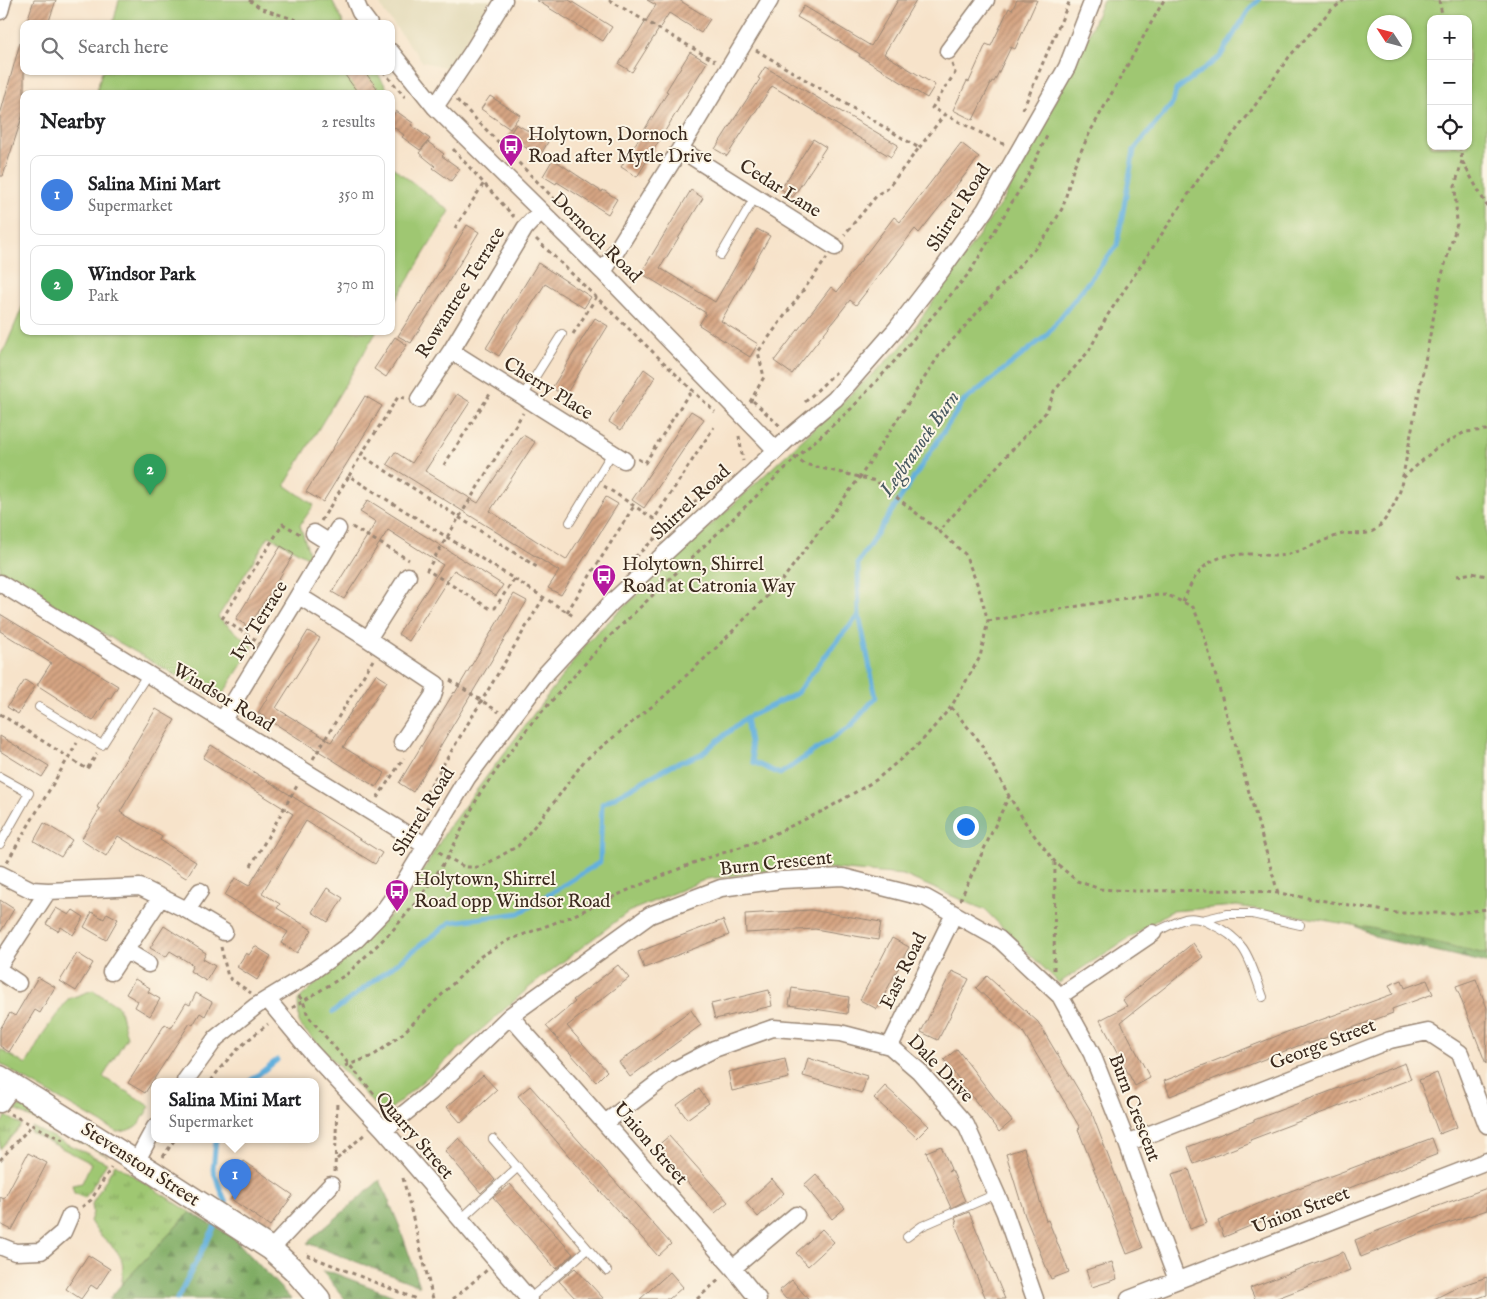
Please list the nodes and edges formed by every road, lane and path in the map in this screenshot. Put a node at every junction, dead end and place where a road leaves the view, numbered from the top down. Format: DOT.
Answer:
graph roads {
  1 [pos="3,0"];
  2 [pos="248,0"];
  3 [pos="355,0"];
  4 [pos="504,0"];
  5 [pos="609,0"];
  6 [pos="770,0"];
  7 [pos="986,0"];
  8 [pos="1070,0"];
  9 [pos="1093,0"];
  10 [pos="1164,0"];
  11 [pos="1344,0"];
  12 [pos="1439,0"];
  13 [pos="0,11"];
  14 [pos="1442,15"];
  15 [pos="296,20"];
  16 [pos="366,20"];
  17 [pos="745,43"];
  18 [pos="948,52"];
  19 [pos="395,57"];
  20 [pos="728,69"];
  21 [pos="386,75"];
  22 [pos="405,98"];
  23 [pos="435,107"];
  24 [pos="1021,114"];
  25 [pos="944,115"];
  26 [pos="1051,129"];
  27 [pos="1008,138"];
  28 [pos="1004,144"];
  29 [pos="452,148"];
  30 [pos="919,148"];
  31 [pos="680,149"];
  32 [pos="1461,150"];
  33 [pos="999,152"];
  34 [pos="1019,152"];
  35 [pos="1462,161"];
  36 [pos="484,183"];
  37 [pos="755,197"];
  38 [pos="1487,206"];
  39 [pos="541,211"];
  40 [pos="455,228"];
  41 [pos="525,228"];
  42 [pos="835,247"];
  43 [pos="721,254"];
  44 [pos="603,272"];
  45 [pos="562,334"];
  46 [pos="451,351"];
  47 [pos="840,368"];
  48 [pos="499,381"];
  49 [pos="693,391"];
  50 [pos="523,396"];
  51 [pos="419,399"];
  52 [pos="800,406"];
  53 [pos="740,412"];
  54 [pos="523,413"];
  55 [pos="720,417"];
  56 [pos="787,419"];
  57 [pos="714,427"];
  58 [pos="733,430"];
  59 [pos="1487,430"];
  60 [pos="771,444"];
  61 [pos="361,455"];
  62 [pos="618,456"];
  63 [pos="796,458"];
  64 [pos="741,460"];
  65 [pos="444,465"];
  66 [pos="753,472"];
  67 [pos="348,476"];
  68 [pos="860,477"];
  69 [pos="1402,479"];
  70 [pos="596,480"];
  71 [pos="634,506"];
  72 [pos="460,517"];
  73 [pos="570,522"];
  74 [pos="939,531"];
  75 [pos="314,533"];
  76 [pos="334,536"];
  77 [pos="447,537"];
  78 [pos="412,567"];
  79 [pos="540,569"];
  80 [pos="427,570"];
  81 [pos="1457,576"];
  82 [pos="1487,576"];
  83 [pos="514,579"];
  84 [pos="0,583"];
  85 [pos="299,596"];
  86 [pos="544,597"];
  87 [pos="1183,602"];
  88 [pos="567,612"];
  89 [pos="575,618"];
  90 [pos="988,621"];
  91 [pos="374,643"];
  92 [pos="266,646"];
  93 [pos="147,675"];
  94 [pos="39,707"];
  95 [pos="951,707"];
  96 [pos="0,714"];
  97 [pos="223,720"];
  98 [pos="82,733"];
  99 [pos="402,742"];
  100 [pos="102,744"];
  101 [pos="69,756"];
  102 [pos="305,772"];
  103 [pos="0,777"];
  104 [pos="1009,796"];
  105 [pos="378,797"];
  106 [pos="422,800"];
  107 [pos="0,844"];
  108 [pos="426,846"];
  109 [pos="448,857"];
  110 [pos="1056,862"];
  111 [pos="251,866"];
  112 [pos="2,870"];
  113 [pos="48,891"];
  114 [pos="200,891"];
  115 [pos="1278,893"];
  116 [pos="160,897"];
  117 [pos="1487,909"];
  118 [pos="188,910"];
  119 [pos="954,914"];
  120 [pos="1202,920"];
  121 [pos="1300,925"];
  122 [pos="224,932"];
  123 [pos="1153,933"];
  124 [pos="125,950"];
  125 [pos="0,964"];
  126 [pos="148,964"];
  127 [pos="0,971"];
  128 [pos="111,972"];
  129 [pos="18,984"];
  130 [pos="1057,993"];
  131 [pos="1263,997"];
  132 [pos="265,1001"];
  133 [pos="303,1001"];
  134 [pos="280,1015"];
  135 [pos="510,1016"];
  136 [pos="890,1046"];
  137 [pos="349,1065"];
  138 [pos="330,1072"];
  139 [pos="187,1078"];
  140 [pos="213,1078"];
  141 [pos="7,1081"];
  142 [pos="375,1095"];
  143 [pos="337,1100"];
  144 [pos="4,1109"];
  145 [pos="605,1123"];
  146 [pos="32,1125"];
  147 [pos="1487,1125"];
  148 [pos="384,1130"];
  149 [pos="151,1131"];
  150 [pos="366,1133"];
  151 [pos="493,1139"];
  152 [pos="68,1142"];
  153 [pos="172,1143"];
  154 [pos="1127,1143"];
  155 [pos="164,1155"];
  156 [pos="405,1155"];
  157 [pos="128,1156"];
  158 [pos="336,1159"];
  159 [pos="0,1160"];
  160 [pos="1487,1161"];
  161 [pos="518,1167"];
  162 [pos="331,1185"];
  163 [pos="996,1194"];
  164 [pos="796,1215"];
  165 [pos="70,1216"];
  166 [pos="461,1220"];
  167 [pos="907,1237"];
  168 [pos="0,1246"];
  169 [pos="271,1249"];
  170 [pos="588,1249"];
  171 [pos="303,1253"];
  172 [pos="497,1261"];
  173 [pos="733,1268"];
  174 [pos="607,1271"];
  175 [pos="1177,1280"];
  176 [pos="319,1299"];
  177 [pos="416,1299"];
  178 [pos="433,1299"];
  179 [pos="453,1299"];
  180 [pos="529,1299"];
  181 [pos="697,1299"];
  182 [pos="758,1299"];
  183 [pos="1036,1299"];
  184 [pos="1128,1299"];
  1 -- 13 [label="street"];
  2 -- 15 [label="path"];
  3 -- 16 [label="street"];
  4 -- 23 [label="street"];
  5 -- 20 [label="path"];
  6 -- 17 [label="street"];
  7 -- 18 [label="street"];
  8 -- 24 [label="path"];
  9 -- 34 [label="street, Shirrel Road"];
  10 -- 68 [label="path"];
  11 -- 74 [label="path"];
  12 -- 14 [label="path"];
  17 -- 20 [label="street"];
  17 -- 30 [label="path"];
  18 -- 25 [label="path"];
  19 -- 23 [label="street, Dornoch Road"];
  20 -- 31 [label="street"];
  21 -- 22 [label="path"];
  23 -- 39 [label="street, Dornoch Road"];
  25 -- 28 [label="path"];
  25 -- 30 [label="path"];
  26 -- 63 [label="path"];
  27 -- 28 [label="path"];
  28 -- 33 [label="path"];
  28 -- 34 [label="path"];
  29 -- 36 [label="path"];
  30 -- 42 [label="path"];
  31 -- 37 [label="street, Cedar Lane"];
  31 -- 44 [label="street"];
  32 -- 35 [label="path"];
  34 -- 60 [label="street, Shirrel Road"];
  35 -- 38 [label="path"];
  35 -- 69 [label="path"];
  36 -- 40 [label="path"];
  36 -- 41 [label="path"];
  37 -- 42 [label="street, Cedar Lane"];
  37 -- 43 [label="lane"];
  39 -- 41 [label="street, Rowantree Terrace"];
  39 -- 44 [label="street, Dornoch Road"];
  41 -- 46 [label="street, Rowantree Terrace"];
  41 -- 49 [label="path"];
  42 -- 53 [label="path"];
  44 -- 53 [label="street, Dornoch Road"];
  45 -- 50 [label="lane"];
  46 -- 48 [label="street, Cherry Place"];
  46 -- 51 [label="street, Rowantree Terrace"];
  47 -- 52 [label="path"];
  48 -- 50 [label="street, Cherry Place"];
  48 -- 65 [label="path"];
  49 -- 55 [label="path"];
  49 -- 62 [label="path"];
  50 -- 62 [label="street, Cherry Place"];
  51 -- 61 [label="path"];
  53 -- 60 [label="street, Dornoch Road"];
  54 -- 72 [label="path"];
  56 -- 60 [label="path"];
  57 -- 71 [label="path"];
  58 -- 64 [label="path"];
  59 -- 69 [label="path"];
  60 -- 63 [label="path"];
  60 -- 64 [label="path"];
  60 -- 66 [label="street, Shirrel Road"];
  61 -- 67 [label="path"];
  61 -- 72 [label="path"];
  62 -- 70 [label="lane"];
  63 -- 68 [label="path"];
  63 -- 109 [label="path"];
  64 -- 66 [label="path"];
  66 -- 108 [label="street, Shirrel Road"];
  67 -- 75 [label="path"];
  67 -- 77 [label="path"];
  68 -- 74 [label="path"];
  68 -- 109 [label="path"];
  69 -- 87 [label="path"];
  70 -- 71 [label="path"];
  70 -- 73 [label="lane"];
  71 -- 88 [label="path"];
  72 -- 77 [label="path"];
  72 -- 79 [label="path"];
  74 -- 90 [label="path"];
  75 -- 76 [label="street"];
  75 -- 92 [label="path"];
  76 -- 78 [label="path"];
  76 -- 85 [label="street, Ivy Terrace"];
  77 -- 80 [label="path"];
  77 -- 83 [label="path"];
  78 -- 80 [label="path"];
  78 -- 91 [label="street"];
  80 -- 83 [label="path"];
  81 -- 82 [label="path"];
  83 -- 86 [label="path"];
  84 -- 93 [label="street, Windsor Road"];
  85 -- 91 [label="street"];
  85 -- 92 [label="street, Ivy Terrace"];
  86 -- 88 [label="path"];
  86 -- 106 [label="path"];
  87 -- 90 [label="path"];
  87 -- 115 [label="path"];
  88 -- 89 [label="path"];
  90 -- 95 [label="path"];
  91 -- 99 [label="street"];
  91 -- 102 [label="path"];
  92 -- 97 [label="street, Ivy Terrace"];
  93 -- 97 [label="street, Windsor Road"];
  93 -- 100 [label="lane"];
  94 -- 98 [label="lane"];
  95 -- 104 [label="path"];
  95 -- 137 [label="path"];
  96 -- 101 [label="path"];
  97 -- 102 [label="street, Windsor Road"];
  98 -- 100 [label="lane"];
  98 -- 101 [label="path"];
  99 -- 105 [label="path"];
  100 -- 101 [label="path"];
  101 -- 112 [label="path"];
  102 -- 108 [label="street, Windsor Road"];
  102 -- 111 [label="path"];
  103 -- 107 [label="lane"];
  104 -- 110 [label="path"];
  104 -- 119 [label="path"];
  108 -- 109 [label="path"];
  108 -- 132 [label="street, Shirrel Road"];
  109 -- 133 [label="path"];
  110 -- 115 [label="path"];
  110 -- 130 [label="path"];
  112 -- 113 [label="street"];
  113 -- 116 [label="street"];
  113 -- 125 [label="street"];
  114 -- 118 [label="street"];
  115 -- 117 [label="path"];
  116 -- 118 [label="street"];
  116 -- 124 [label="street"];
  118 -- 122 [label="street"];
  119 -- 130 [label="street, Burn Crescent"];
  119 -- 135 [label="street, Burn Crescent"];
  119 -- 136 [label="street, East Road"];
  120 -- 121 [label="lane"];
  120 -- 123 [label="lane"];
  120 -- 131 [label="lane"];
  122 -- 132 [label="path"];
  123 -- 130 [label="street"];
  124 -- 126 [label="street"];
  124 -- 128 [label="street"];
  127 -- 129 [label="street"];
  130 -- 154 [label="street, Burn Crescent"];
  132 -- 134 [label="street, Quarry Street"];
  132 -- 139 [label="street, Shirrel Road"];
  133 -- 134 [label="path"];
  133 -- 137 [label="path"];
  134 -- 138 [label="street, Quarry Street"];
  134 -- 140 [label="path"];
  135 -- 145 [label="street, Union Street"];
  135 -- 148 [label="street, Burn Crescent"];
  136 -- 145 [label="street, Dale Drive"];
  136 -- 163 [label="street, Dale Drive"];
  137 -- 138 [label="path"];
  137 -- 142 [label="path"];
  138 -- 148 [label="street, Quarry Street"];
  141 -- 144 [label="street"];
  141 -- 157 [label="main road, Stevenston Street"];
  143 -- 158 [label="path"];
  144 -- 146 [label="path"];
  145 -- 173 [label="street, Union Street"];
  146 -- 152 [label="path"];
  146 -- 159 [label="path"];
  147 -- 154 [label="street, George Street"];
  148 -- 156 [label="street, Quarry Street"];
  149 -- 157 [label="street"];
  150 -- 158 [label="path"];
  151 -- 161 [label="lane"];
  153 -- 155 [label="path"];
  154 -- 175 [label="street, Burn Crescent"];
  156 -- 166 [label="street, Quarry Street"];
  156 -- 178 [label="path"];
  157 -- 165 [label="path"];
  157 -- 169 [label="main road, Stevenston Street"];
  158 -- 162 [label="path"];
  160 -- 175 [label="street, Union Street"];
  161 -- 166 [label="lane"];
  161 -- 170 [label="lane"];
  162 -- 169 [label="street"];
  163 -- 167 [label="lane"];
  163 -- 183 [label="street, Dale Drive"];
  164 -- 173 [label="street"];
  165 -- 168 [label="street"];
  166 -- 172 [label="street, Quarry Street"];
  169 -- 176 [label="main road, Stevenston Street"];
  170 -- 174 [label="lane"];
  170 -- 180 [label="lane"];
  171 -- 177 [label="path"];
  172 -- 179 [label="path"];
  172 -- 180 [label="street, Quarry Street"];
  173 -- 181 [label="path"];
  173 -- 182 [label="street, Union Street"];
  175 -- 184 [label="street, Union Street"];
}
